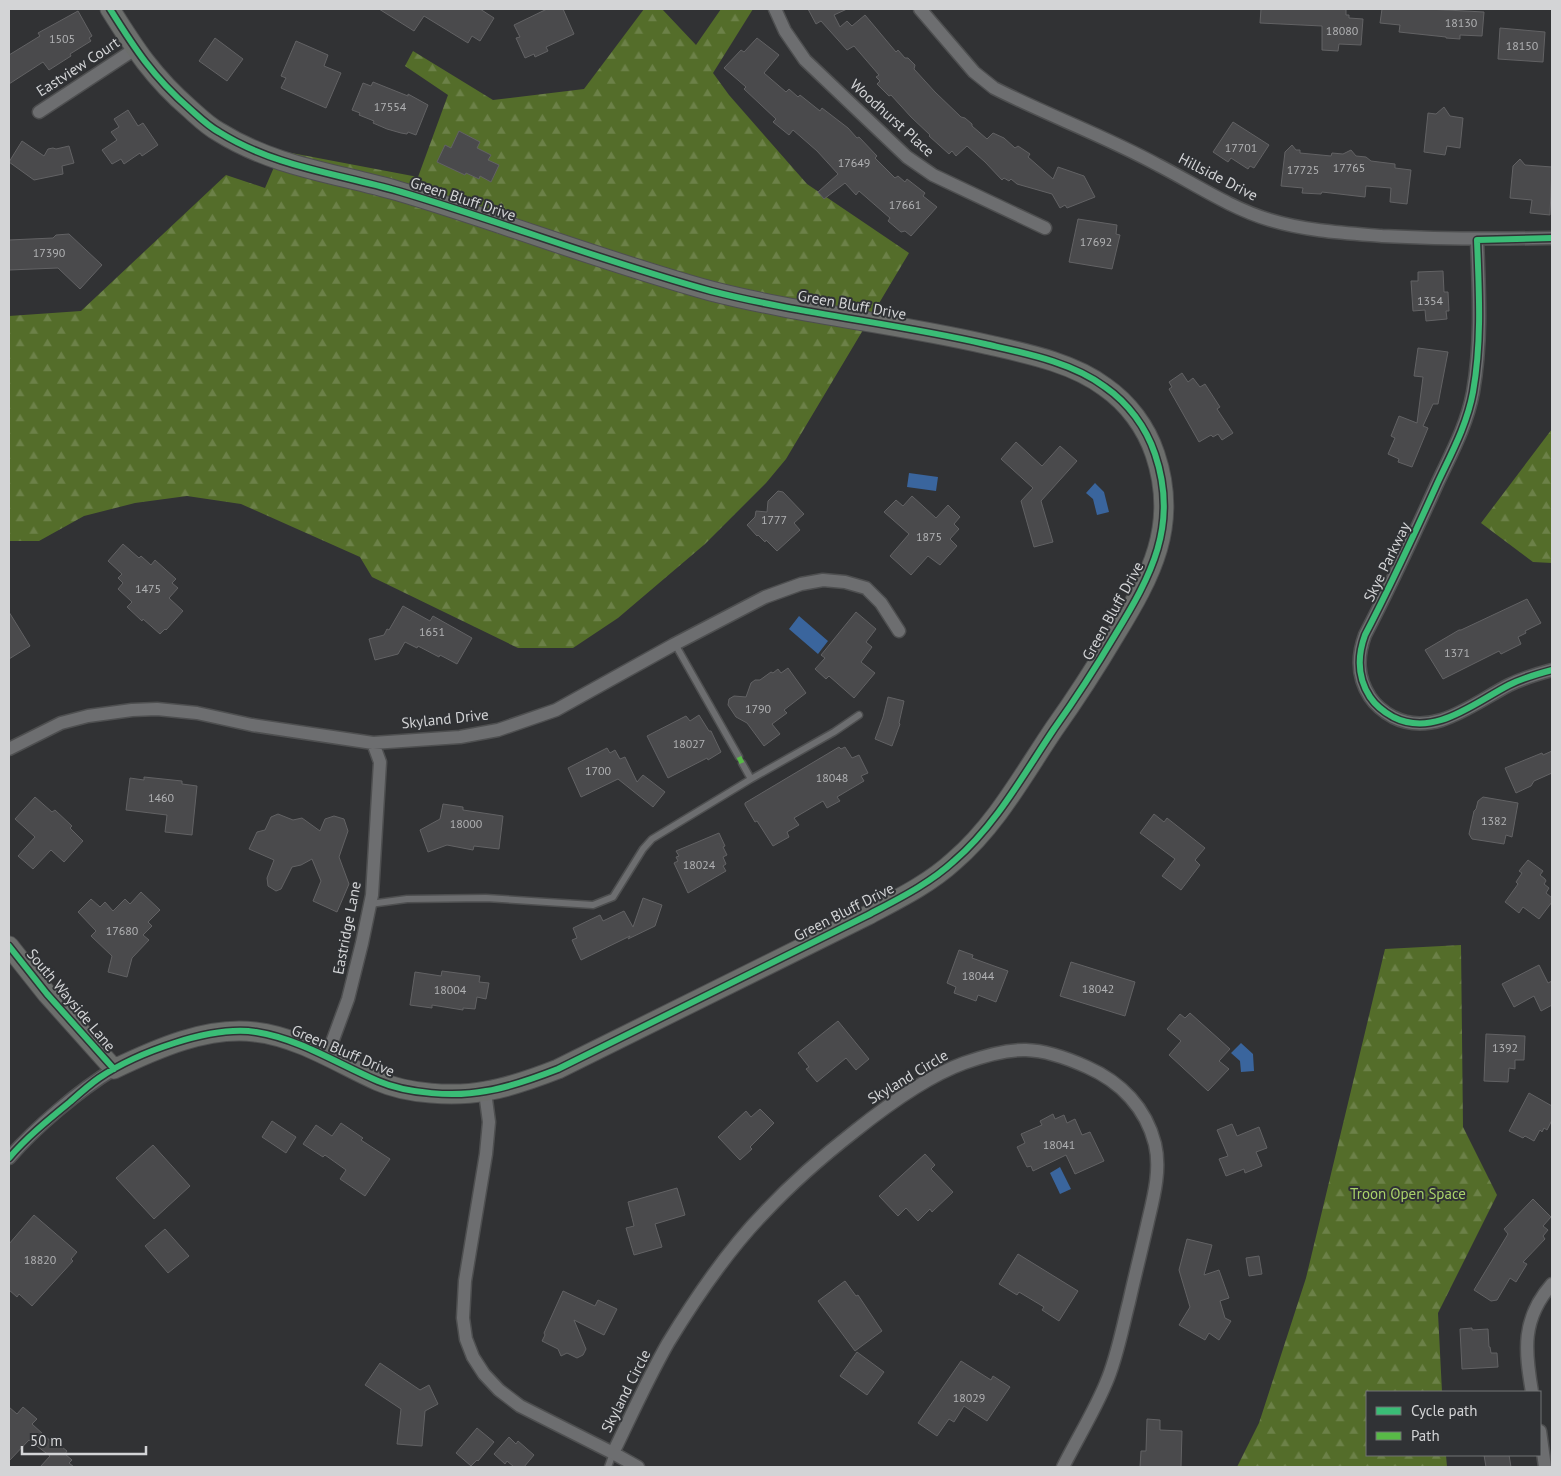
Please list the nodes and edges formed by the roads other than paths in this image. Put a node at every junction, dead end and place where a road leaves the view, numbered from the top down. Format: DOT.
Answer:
graph roads {
  1 [pos="110,9"];
  2 [pos="775,9"];
  3 [pos="920,9"];
  4 [pos="135,49"];
  5 [pos="39,112"];
  6 [pos="1045,228"];
  7 [pos="1552,238"];
  8 [pos="1477,240"];
  9 [pos="899,631"];
  10 [pos="675,644"];
  11 [pos="1552,670"];
  12 [pos="859,715"];
  13 [pos="373,743"];
  14 [pos="9,749"];
  15 [pos="751,779"];
  16 [pos="370,904"];
  17 [pos="9,946"];
  18 [pos="327,1056"];
  19 [pos="114,1069"];
  20 [pos="485,1092"];
  21 [pos="9,1158"];
  22 [pos="1552,1284"];
  23 [pos="1532,1391"];
  24 [pos="1541,1438"];
  25 [pos="613,1453"];
  26 [pos="608,1467"];
  27 [pos="638,1467"];
  28 [pos="1063,1467"];
  29 [pos="1545,1467"];
  1 -- 4 [label="street, Green Bluff Drive"];
  2 -- 6 [label="street, Woodhurst Place"];
  3 -- 8 [label="street, Hillside Drive"];
  4 -- 5 [label="street, Eastview Court"];
  4 -- 20 [label="street, Green Bluff Drive"];
  7 -- 8 [label="street, Hillside Drive"];
  8 -- 11 [label="street, Skye Parkway"];
  9 -- 10 [label="street, Skyland Drive"];
  10 -- 13 [label="street, Skyland Drive"];
  10 -- 15 [label="lane"];
  12 -- 15 [label="lane"];
  13 -- 14 [label="street, Skyland Drive"];
  13 -- 16 [label="street, Eastridge Lane"];
  15 -- 16 [label="lane"];
  16 -- 18 [label="street, Eastridge Lane"];
  17 -- 19 [label="street, South Wayside Lane"];
  18 -- 19 [label="street, Green Bluff Drive"];
  18 -- 20 [label="street, Green Bluff Drive"];
  19 -- 21 [label="street, Green Bluff Drive"];
  20 -- 25 [label="street, Skyland Circle"];
  22 -- 23 [label="street"];
  24 -- 29 [label="street"];
  25 -- 26 [label="lane"];
  25 -- 27 [label="street, Skyland Circle"];
  25 -- 28 [label="street, Skyland Circle"];
}
